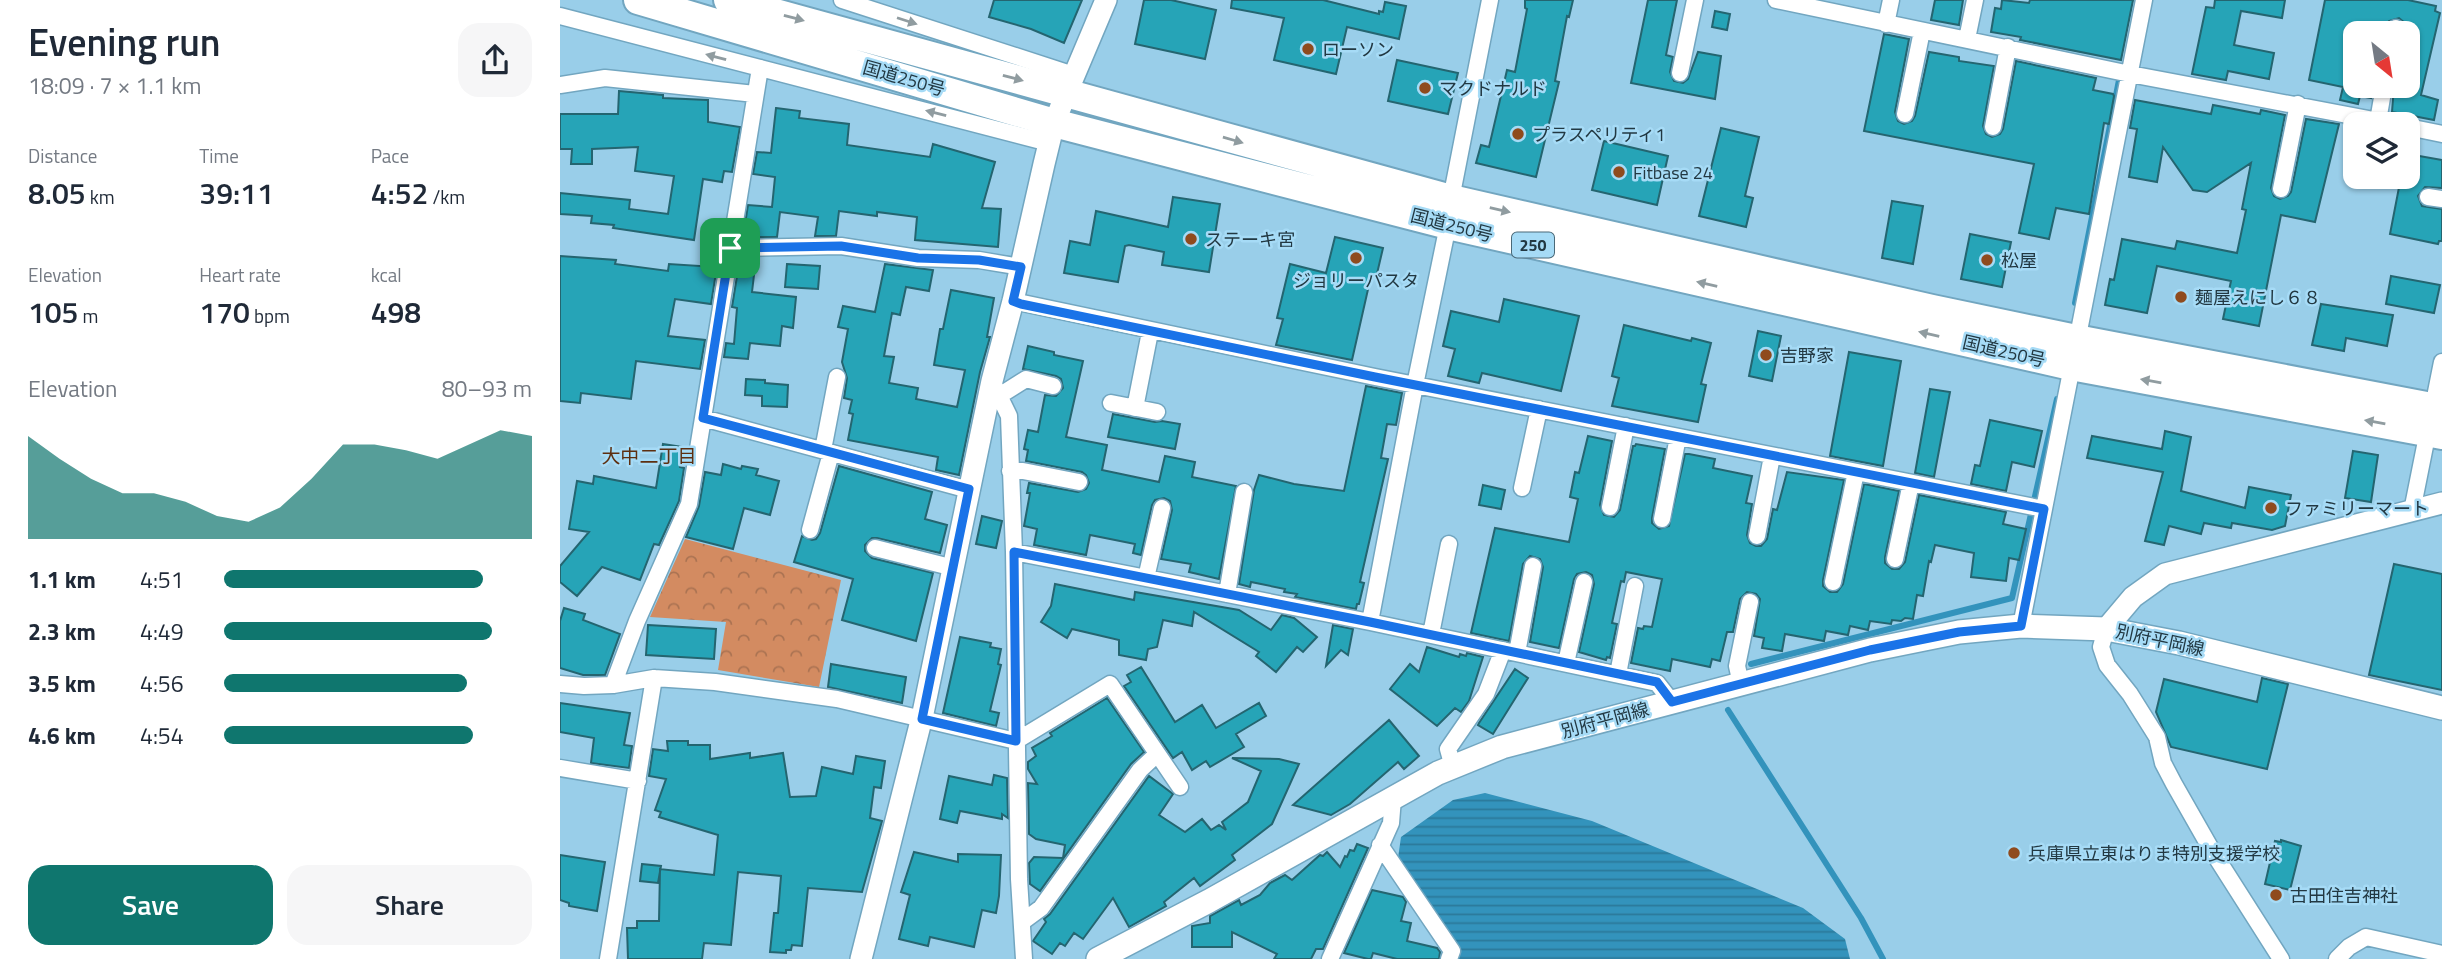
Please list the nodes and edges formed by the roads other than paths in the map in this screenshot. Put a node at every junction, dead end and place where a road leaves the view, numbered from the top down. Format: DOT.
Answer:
graph roads {
  1 [pos="638,0"];
  2 [pos="728,0"];
  3 [pos="1106,0"];
  4 [pos="1490,0"];
  5 [pos="1695,0"];
  6 [pos="1776,0"];
  7 [pos="1891,0"];
  8 [pos="1975,0"];
  9 [pos="2144,0"];
  10 [pos="848,1"];
  11 [pos="560,16"];
  12 [pos="1886,24"];
  13 [pos="1922,30"];
  14 [pos="1967,39"];
  15 [pos="2008,47"];
  16 [pos="760,68"];
  17 [pos="1681,74"];
  18 [pos="2130,74"];
  19 [pos="1070,84"];
  20 [pos="560,85"];
  21 [pos="755,94"];
  22 [pos="2298,104"];
  23 [pos="1905,114"];
  24 [pos="2343,114"];
  25 [pos="1993,127"];
  26 [pos="2420,129"];
  27 [pos="1052,133"];
  28 [pos="2442,134"];
  29 [pos="2281,189"];
  30 [pos="1450,212"];
  31 [pos="730,248"];
  32 [pos="1021,267"];
  33 [pos="1013,301"];
  34 [pos="1150,332"];
  35 [pos="2074,353"];
  36 [pos="2442,362"];
  37 [pos="836,377"];
  38 [pos="1415,385"];
  39 [pos="1053,386"];
  40 [pos="996,388"];
  41 [pos="1111,403"];
  42 [pos="1135,408"];
  43 [pos="1539,409"];
  44 [pos="1157,412"];
  45 [pos="703,418"];
  46 [pos="2436,421"];
  47 [pos="1626,426"];
  48 [pos="1678,437"];
  49 [pos="827,452"];
  50 [pos="1772,456"];
  51 [pos="1010,471"];
  52 [pos="1856,472"];
  53 [pos="1079,482"];
  54 [pos="1911,483"];
  55 [pos="1522,488"];
  56 [pos="969,489"];
  57 [pos="1244,492"];
  58 [pos="2442,503"];
  59 [pos="1610,507"];
  60 [pos="1162,508"];
  61 [pos="2044,509"];
  62 [pos="2412,511"];
  63 [pos="1662,519"];
  64 [pos="810,530"];
  65 [pos="1757,536"];
  66 [pos="1448,544"];
  67 [pos="875,548"];
  68 [pos="1014,552"];
  69 [pos="1895,559"];
  70 [pos="1533,566"];
  71 [pos="954,568"];
  72 [pos="1146,578"];
  73 [pos="1584,582"];
  74 [pos="1833,582"];
  75 [pos="1635,586"];
  76 [pos="1227,594"];
  77 [pos="1751,602"];
  78 [pos="1370,622"];
  79 [pos="2021,626"];
  80 [pos="2106,629"];
  81 [pos="1431,635"];
  82 [pos="1510,651"];
  83 [pos="1566,663"];
  84 [pos="1618,674"];
  85 [pos="654,678"];
  86 [pos="560,684"];
  87 [pos="1741,684"];
  88 [pos="612,685"];
  89 [pos="1672,702"];
  90 [pos="2442,708"];
  91 [pos="922,719"];
  92 [pos="1016,741"];
  93 [pos="1157,754"];
  94 [pos="1453,767"];
  95 [pos="560,768"];
  96 [pos="638,782"];
  97 [pos="1180,788"];
  98 [pos="1394,798"];
  99 [pos="1380,845"];
  100 [pos="1021,922"];
  101 [pos="2442,954"];
  102 [pos="608,959"];
  103 [pos="861,959"];
  104 [pos="1024,959"];
  105 [pos="1098,959"];
  106 [pos="1330,959"];
  107 [pos="1450,959"];
  108 [pos="2281,959"];
  109 [pos="2337,959"];
  1 -- 27 [label="highway, 国道250号 / 250"];
  2 -- 19 [label="highway, 国道250号 / 250, one-way"];
  3 -- 19 [label="street"];
  4 -- 30 [label="street"];
  5 -- 17 [label="street"];
  6 -- 12 [label="street"];
  7 -- 12 [label="street"];
  8 -- 14 [label="street"];
  9 -- 18 [label="street"];
  10 -- 19 [label="street, one-way"];
  16 -- 11 [label="street, one-way"];
  12 -- 13 [label="street"];
  13 -- 14 [label="street"];
  13 -- 23 [label="street"];
  14 -- 15 [label="street"];
  15 -- 18 [label="street"];
  15 -- 25 [label="street"];
  16 -- 21 [label="street"];
  27 -- 16 [label="street, one-way"];
  18 -- 22 [label="street"];
  18 -- 35 [label="street"];
  19 -- 27 [label="street"];
  19 -- 30 [label="highway, 国道250号 / 250, one-way"];
  20 -- 21 [label="street"];
  21 -- 31 [label="street"];
  22 -- 24 [label="street"];
  22 -- 29 [label="street"];
  26 -- 28 [label="street"];
  27 -- 30 [label="highway, 国道250号 / 250"];
  27 -- 32 [label="street"];
  30 -- 35 [label="highway, 国道250号 / 250"];
  30 -- 38 [label="street"];
  31 -- 32 [label="street"];
  31 -- 45 [label="street"];
  32 -- 33 [label="street"];
  33 -- 34 [label="street"];
  33 -- 40 [label="street"];
  34 -- 38 [label="street"];
  34 -- 42 [label="street"];
  35 -- 46 [label="highway, 国道250号 / 250"];
  35 -- 61 [label="street"];
  36 -- 46 [label="street"];
  37 -- 49 [label="street"];
  38 -- 43 [label="street"];
  38 -- 78 [label="street"];
  39 -- 40 [label="street"];
  40 -- 51 [label="street"];
  40 -- 56 [label="street"];
  41 -- 42 [label="street"];
  42 -- 44 [label="street"];
  43 -- 47 [label="street"];
  43 -- 55 [label="street"];
  45 -- 49 [label="street"];
  45 -- 88 [label="street"];
  46 -- 62 [label="street"];
  47 -- 48 [label="street"];
  47 -- 59 [label="street"];
  48 -- 50 [label="street"];
  48 -- 63 [label="street"];
  49 -- 56 [label="street"];
  49 -- 64 [label="street"];
  50 -- 52 [label="street"];
  50 -- 65 [label="street"];
  51 -- 53 [label="street"];
  51 -- 68 [label="street"];
  52 -- 54 [label="street"];
  52 -- 74 [label="street"];
  54 -- 61 [label="street"];
  54 -- 69 [label="street"];
  56 -- 71 [label="street"];
  57 -- 76 [label="street"];
  58 -- 62 [label="street"];
  60 -- 72 [label="street"];
  61 -- 79 [label="street"];
  62 -- 80 [label="street"];
  66 -- 81 [label="street"];
  67 -- 71 [label="street"];
  68 -- 72 [label="street"];
  68 -- 92 [label="street"];
  70 -- 82 [label="street"];
  71 -- 91 [label="street"];
  72 -- 76 [label="street"];
  73 -- 83 [label="street"];
  75 -- 84 [label="street"];
  76 -- 78 [label="street"];
  77 -- 87 [label="street"];
  78 -- 81 [label="street"];
  79 -- 80 [label="main road, 別府平岡線"];
  79 -- 87 [label="main road, 別府平岡線"];
  80 -- 90 [label="main road, 別府平岡線"];
  80 -- 108 [label="street"];
  81 -- 82 [label="street"];
  82 -- 83 [label="street"];
  82 -- 94 [label="street"];
  83 -- 84 [label="street"];
  84 -- 89 [label="street"];
  85 -- 88 [label="street"];
  85 -- 91 [label="street"];
  85 -- 96 [label="street"];
  86 -- 88 [label="street"];
  87 -- 89 [label="main road, 別府平岡線"];
  89 -- 94 [label="main road, 別府平岡線"];
  91 -- 92 [label="street"];
  91 -- 103 [label="street"];
  92 -- 93 [label="street"];
  92 -- 100 [label="street"];
  93 -- 97 [label="street"];
  93 -- 100 [label="street"];
  94 -- 98 [label="main road, 別府平岡線"];
  95 -- 96 [label="street"];
  96 -- 102 [label="street"];
  98 -- 99 [label="street"];
  98 -- 105 [label="main road, 別府平岡線"];
  99 -- 106 [label="street"];
  99 -- 107 [label="street"];
  100 -- 104 [label="street"];
  101 -- 109 [label="street"];
}
